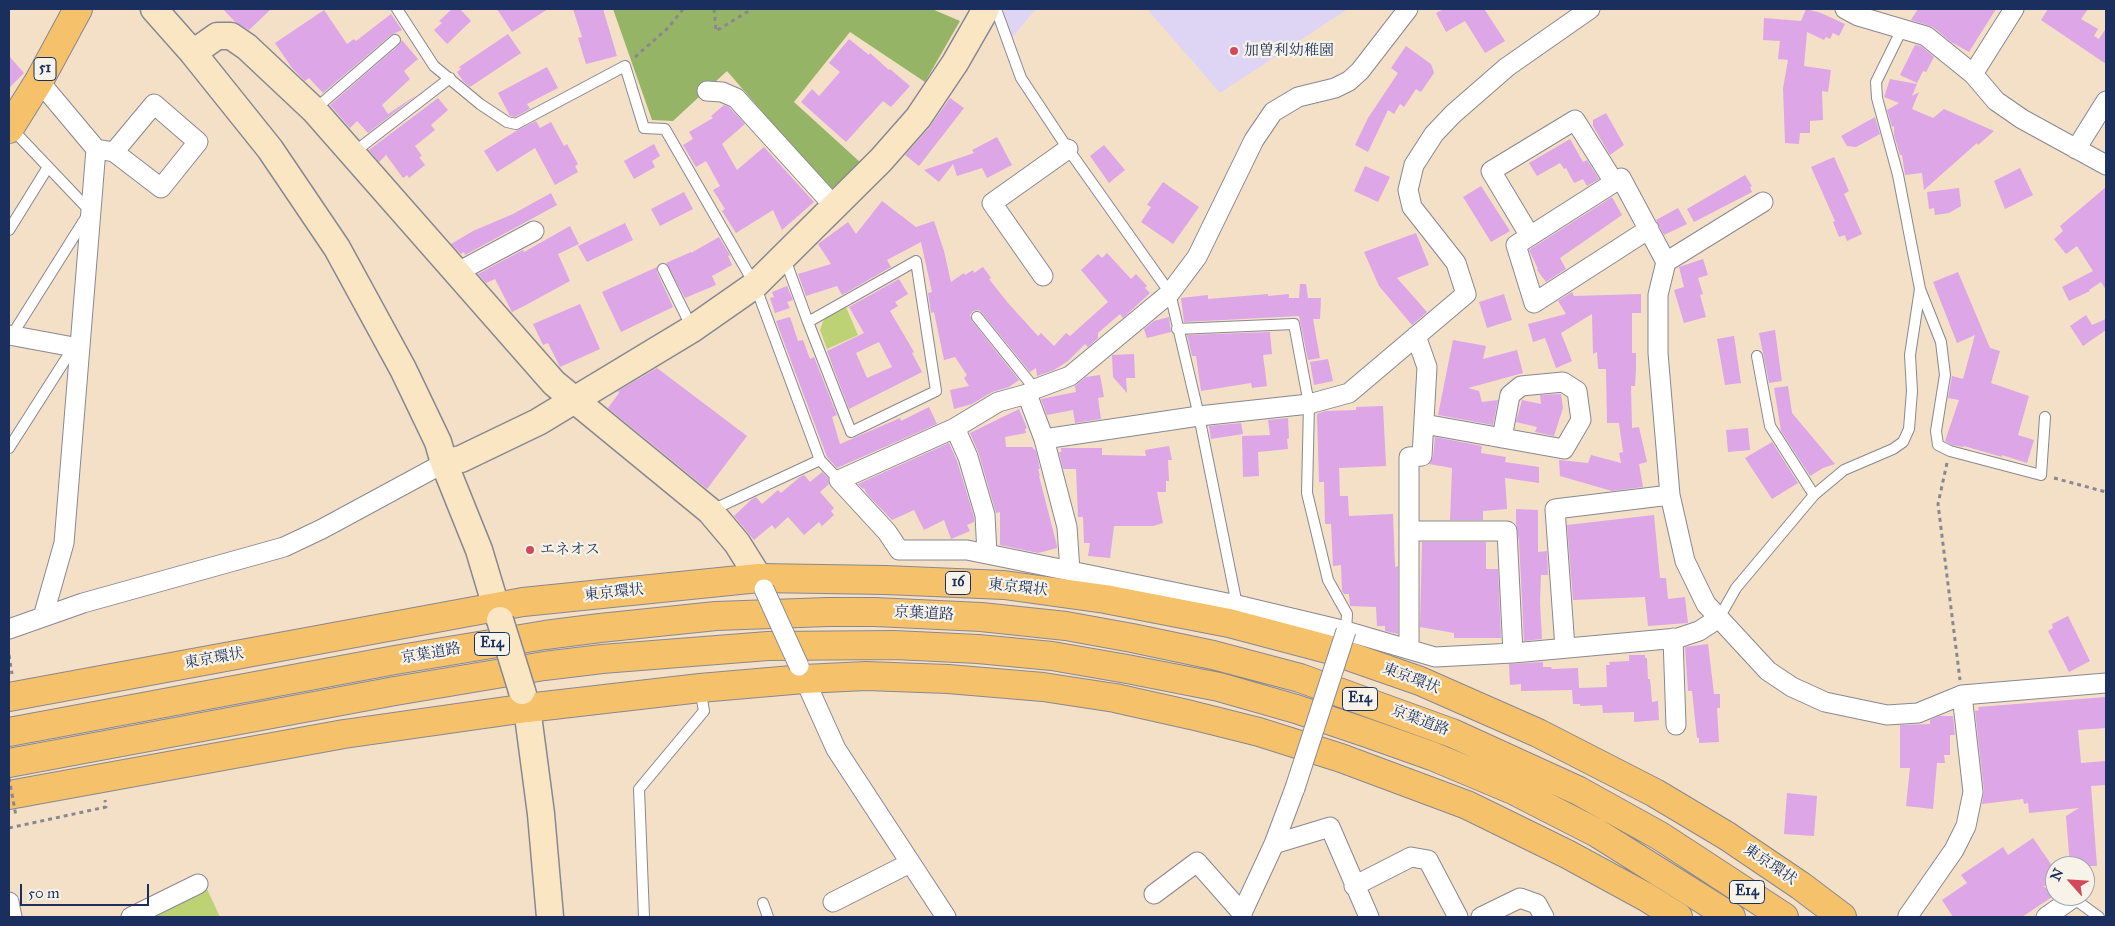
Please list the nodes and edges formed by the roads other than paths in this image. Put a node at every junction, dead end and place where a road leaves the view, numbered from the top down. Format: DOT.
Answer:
graph roads {
  1 [pos="78,9"];
  2 [pos="154,9"];
  3 [pos="397,9"];
  4 [pos="986,9"];
  5 [pos="996,9"];
  6 [pos="1408,9"];
  7 [pos="1590,9"];
  8 [pos="1845,9"];
  9 [pos="2014,9"];
  10 [pos="1902,29"];
  11 [pos="395,40"];
  12 [pos="194,53"];
  13 [pos="1973,74"];
  14 [pos="450,78"];
  15 [pos="39,81"];
  16 [pos="707,91"];
  17 [pos="2106,100"];
  18 [pos="314,110"];
  19 [pos="9,127"];
  20 [pos="2076,148"];
  21 [pos="1068,149"];
  22 [pos="105,150"];
  23 [pos="352,154"];
  24 [pos="2106,165"];
  25 [pos="48,167"];
  26 [pos="1614,182"];
  27 [pos="1763,202"];
  28 [pos="834,207"];
  29 [pos="90,211"];
  30 [pos="9,230"];
  31 [pos="1649,230"];
  32 [pos="534,231"];
  33 [pos="1530,236"];
  34 [pos="784,258"];
  35 [pos="1666,262"];
  36 [pos="663,269"];
  37 [pos="456,273"];
  38 [pos="1043,276"];
  39 [pos="755,285"];
  40 [pos="1920,289"];
  41 [pos="1170,293"];
  42 [pos="977,318"];
  43 [pos="808,322"];
  44 [pos="692,329"];
  45 [pos="1177,329"];
  46 [pos="11,335"];
  47 [pos="1416,336"];
  48 [pos="79,348"];
  49 [pos="1758,356"];
  50 [pos="1031,392"];
  51 [pos="573,401"];
  52 [pos="1309,404"];
  53 [pos="1199,416"];
  54 [pos="2045,418"];
  55 [pos="1424,424"];
  56 [pos="955,428"];
  57 [pos="1502,438"];
  58 [pos="1044,439"];
  59 [pos="9,448"];
  60 [pos="820,460"];
  61 [pos="444,463"];
  62 [pos="839,480"];
  63 [pos="1670,495"];
  64 [pos="1814,495"];
  65 [pos="710,511"];
  66 [pos="1408,531"];
  67 [pos="987,554"];
  68 [pos="1070,571"];
  69 [pos="761,584"];
  70 [pos="1237,605"];
  71 [pos="498,614"];
  72 [pos="43,617"];
  73 [pos="1719,618"];
  74 [pos="9,629"];
  75 [pos="1346,631"];
  76 [pos="1673,638"];
  77 [pos="1565,648"];
  78 [pos="1409,649"];
  79 [pos="1513,653"];
  80 [pos="802,672"];
  81 [pos="2106,683"];
  82 [pos="700,688"];
  83 [pos="11,690"];
  84 [pos="1962,695"];
  85 [pos="524,700"];
  86 [pos="1676,725"];
  87 [pos="9,732"];
  88 [pos="9,763"];
  89 [pos="12,805"];
  90 [pos="1274,844"];
  91 [pos="910,863"];
  92 [pos="198,884"];
  93 [pos="1354,886"];
  94 [pos="1154,894"];
  95 [pos="9,902"];
  96 [pos="833,902"];
  97 [pos="763,903"];
  98 [pos="2062,906"];
  99 [pos="2084,906"];
  100 [pos="1242,915"];
  101 [pos="12,917"];
  102 [pos="131,917"];
  103 [pos="550,917"];
  104 [pos="644,917"];
  105 [pos="768,917"];
  106 [pos="946,917"];
  107 [pos="1369,917"];
  108 [pos="1458,917"];
  109 [pos="1481,917"];
  110 [pos="1544,917"];
  111 [pos="1678,917"];
  112 [pos="1731,917"];
  113 [pos="1784,917"];
  114 [pos="1842,917"];
  115 [pos="1910,917"];
  116 [pos="2046,917"];
  117 [pos="2099,917"];
  1 -- 15 [label="highway, 51"];
  2 -- 12 [label="street"];
  3 -- 14 [label="lane"];
  4 -- 28 [label="street"];
  5 -- 21 [label="lane"];
  6 -- 41 [label="street"];
  7 -- 47 [label="street"];
  8 -- 10 [label="street"];
  9 -- 13 [label="street"];
  10 -- 13 [label="street"];
  10 -- 40 [label="lane"];
  11 -- 18 [label="lane"];
  12 -- 18 [label="street"];
  12 -- 61 [label="street"];
  13 -- 20 [label="street"];
  14 -- 23 [label="lane"];
  14 -- 39 [label="lane"];
  15 -- 19 [label="highway, 51"];
  15 -- 22 [label="street"];
  16 -- 28 [label="street"];
  17 -- 20 [label="street"];
  18 -- 23 [label="street"];
  19 -- 25 [label="lane"];
  20 -- 24 [label="street"];
  21 -- 38 [label="street"];
  21 -- 41 [label="lane"];
  22 -- 22 [label="street"];
  22 -- 29 [label="street"];
  23 -- 37 [label="street"];
  25 -- 29 [label="lane"];
  25 -- 30 [label="lane"];
  26 -- 31 [label="street"];
  26 -- 33 [label="street"];
  26 -- 33 [label="street"];
  27 -- 35 [label="street"];
  28 -- 34 [label="street"];
  29 -- 46 [label="lane"];
  29 -- 48 [label="street"];
  31 -- 33 [label="street"];
  31 -- 35 [label="street"];
  32 -- 37 [label="street"];
  34 -- 39 [label="street"];
  34 -- 43 [label="lane"];
  35 -- 63 [label="street"];
  36 -- 44 [label="lane"];
  37 -- 51 [label="street"];
  39 -- 44 [label="street"];
  39 -- 60 [label="lane"];
  40 -- 54 [label="lane"];
  40 -- 64 [label="lane"];
  41 -- 45 [label="lane"];
  41 -- 50 [label="street"];
  42 -- 50 [label="lane"];
  43 -- 43 [label="lane"];
  44 -- 51 [label="street"];
  45 -- 52 [label="lane"];
  45 -- 53 [label="lane"];
  46 -- 48 [label="street"];
  47 -- 52 [label="street"];
  47 -- 55 [label="street"];
  48 -- 59 [label="lane"];
  48 -- 72 [label="street"];
  49 -- 64 [label="lane"];
  50 -- 56 [label="street"];
  50 -- 58 [label="street"];
  51 -- 61 [label="street"];
  51 -- 65 [label="street"];
  52 -- 53 [label="street"];
  52 -- 75 [label="lane"];
  53 -- 58 [label="street"];
  53 -- 70 [label="lane"];
  55 -- 57 [label="street"];
  55 -- 66 [label="street"];
  56 -- 62 [label="street"];
  56 -- 67 [label="street"];
  57 -- 57 [label="street"];
  58 -- 68 [label="street"];
  60 -- 62 [label="lane"];
  60 -- 65 [label="lane"];
  61 -- 71 [label="street"];
  61 -- 72 [label="street"];
  62 -- 67 [label="street"];
  63 -- 73 [label="street"];
  63 -- 77 [label="street"];
  64 -- 73 [label="lane"];
  65 -- 69 [label="street"];
  66 -- 78 [label="street"];
  66 -- 79 [label="street"];
  67 -- 68 [label="street"];
  68 -- 70 [label="street"];
  69 -- 71 [label="highway, 東京環状 / 16"];
  69 -- 80 [label="street, bridge"];
  69 -- 114 [label="highway, 東京環状 / 16"];
  70 -- 75 [label="street"];
  71 -- 83 [label="highway, 東京環状 / 16"];
  71 -- 85 [label="street, bridge"];
  72 -- 74 [label="street"];
  73 -- 76 [label="street"];
  73 -- 84 [label="street"];
  75 -- 78 [label="street"];
  75 -- 90 [label="street, bridge"];
  76 -- 77 [label="street"];
  76 -- 86 [label="street"];
  77 -- 79 [label="street"];
  78 -- 79 [label="street"];
  80 -- 82 [label="highway"];
  80 -- 91 [label="street"];
  80 -- 111 [label="highway"];
  81 -- 84 [label="street"];
  82 -- 85 [label="highway"];
  82 -- 104 [label="lane"];
  84 -- 115 [label="street"];
  85 -- 89 [label="highway"];
  85 -- 103 [label="street"];
  87 -- 113 [label="highway, 京葉道路 / E14"];
  88 -- 112 [label="highway, 京葉道路 / E14"];
  90 -- 93 [label="street"];
  90 -- 100 [label="street"];
  91 -- 96 [label="street"];
  91 -- 106 [label="street"];
  92 -- 102 [label="street"];
  93 -- 107 [label="street"];
  93 -- 108 [label="street"];
  94 -- 100 [label="street"];
  95 -- 101 [label="street"];
  97 -- 105 [label="lane"];
  98 -- 116 [label="street"];
  99 -- 117 [label="lane"];
  109 -- 110 [label="street"];
}
